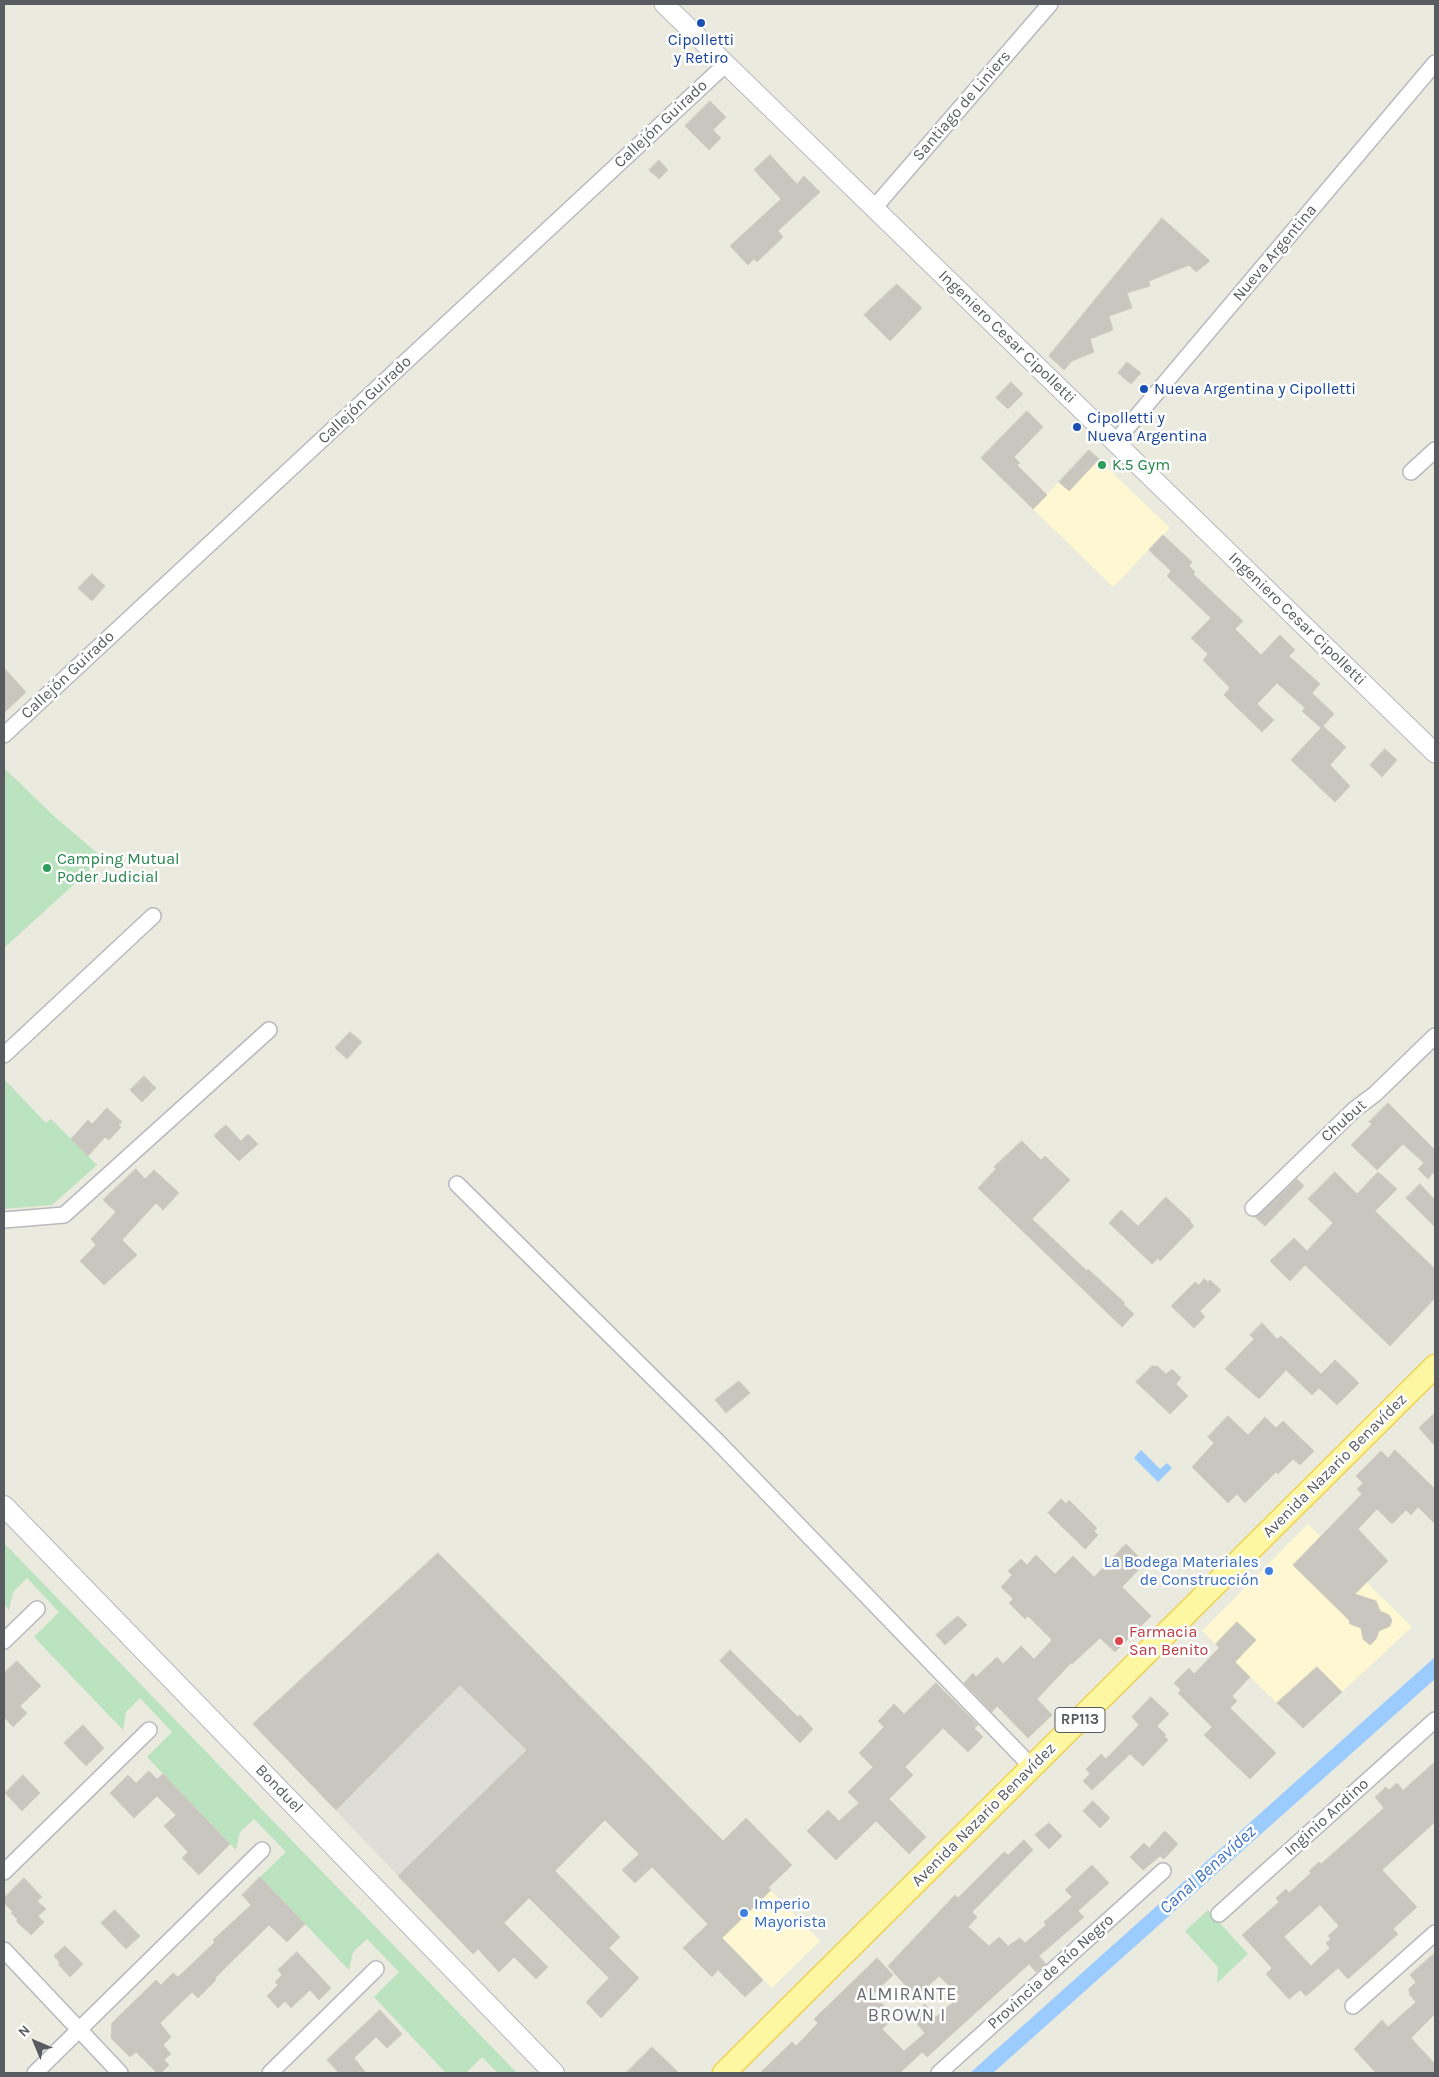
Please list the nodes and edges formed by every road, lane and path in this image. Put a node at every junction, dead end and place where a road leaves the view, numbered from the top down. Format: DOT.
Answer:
graph roads {
  1 [pos="664,4"];
  2 [pos="1050,4"];
  3 [pos="1435,63"];
  4 [pos="726,64"];
  5 [pos="874,208"];
  6 [pos="1115,442"];
  7 [pos="1435,450"];
  8 [pos="1411,472"];
  9 [pos="4,735"];
  10 [pos="1435,753"];
  11 [pos="152,916"];
  12 [pos="269,1030"];
  13 [pos="1435,1036"];
  14 [pos="4,1055"];
  15 [pos="456,1184"];
  16 [pos="1253,1208"];
  17 [pos="4,1220"];
  18 [pos="1435,1366"];
  19 [pos="4,1506"];
  20 [pos="37,1609"];
  21 [pos="4,1641"];
  22 [pos="1435,1720"];
  23 [pos="149,1730"];
  24 [pos="1032,1767"];
  25 [pos="262,1850"];
  26 [pos="4,1872"];
  27 [pos="1163,1872"];
  28 [pos="1219,1914"];
  29 [pos="1435,1933"];
  30 [pos="4,1950"];
  31 [pos="376,1969"];
  32 [pos="1354,2006"];
  33 [pos="79,2030"];
  34 [pos="35,2073"];
  35 [pos="120,2073"];
  36 [pos="270,2073"];
  37 [pos="554,2073"];
  38 [pos="724,2073"];
  39 [pos="939,2073"];
  1 -- 4 [label="street, Ingeniero Cesar Cipolletti"];
  2 -- 5 [label="street, Santiago de Liniers"];
  3 -- 6 [label="street, Nueva Argentina"];
  4 -- 5 [label="street, Ingeniero Cesar Cipolletti"];
  4 -- 9 [label="street, Callejón Guirado"];
  5 -- 6 [label="street, Ingeniero Cesar Cipolletti"];
  6 -- 10 [label="street, Ingeniero Cesar Cipolletti"];
  7 -- 8 [label="street"];
  11 -- 14 [label="street"];
  12 -- 17 [label="street"];
  13 -- 16 [label="street, Chubut"];
  15 -- 24 [label="street"];
  18 -- 24 [label="main road, Avenida Nazario Benavídez / RP113"];
  19 -- 37 [label="main road, Bonduel"];
  20 -- 21 [label="street"];
  22 -- 28 [label="street, Inginio Andino"];
  23 -- 26 [label="street"];
  24 -- 38 [label="main road, Avenida Nazario Benavídez / RP113"];
  25 -- 33 [label="street"];
  27 -- 39 [label="street, Provincia de Río Negro"];
  29 -- 32 [label="street"];
  30 -- 33 [label="street"];
  31 -- 36 [label="street"];
  33 -- 34 [label="street"];
  33 -- 35 [label="street"];
}
